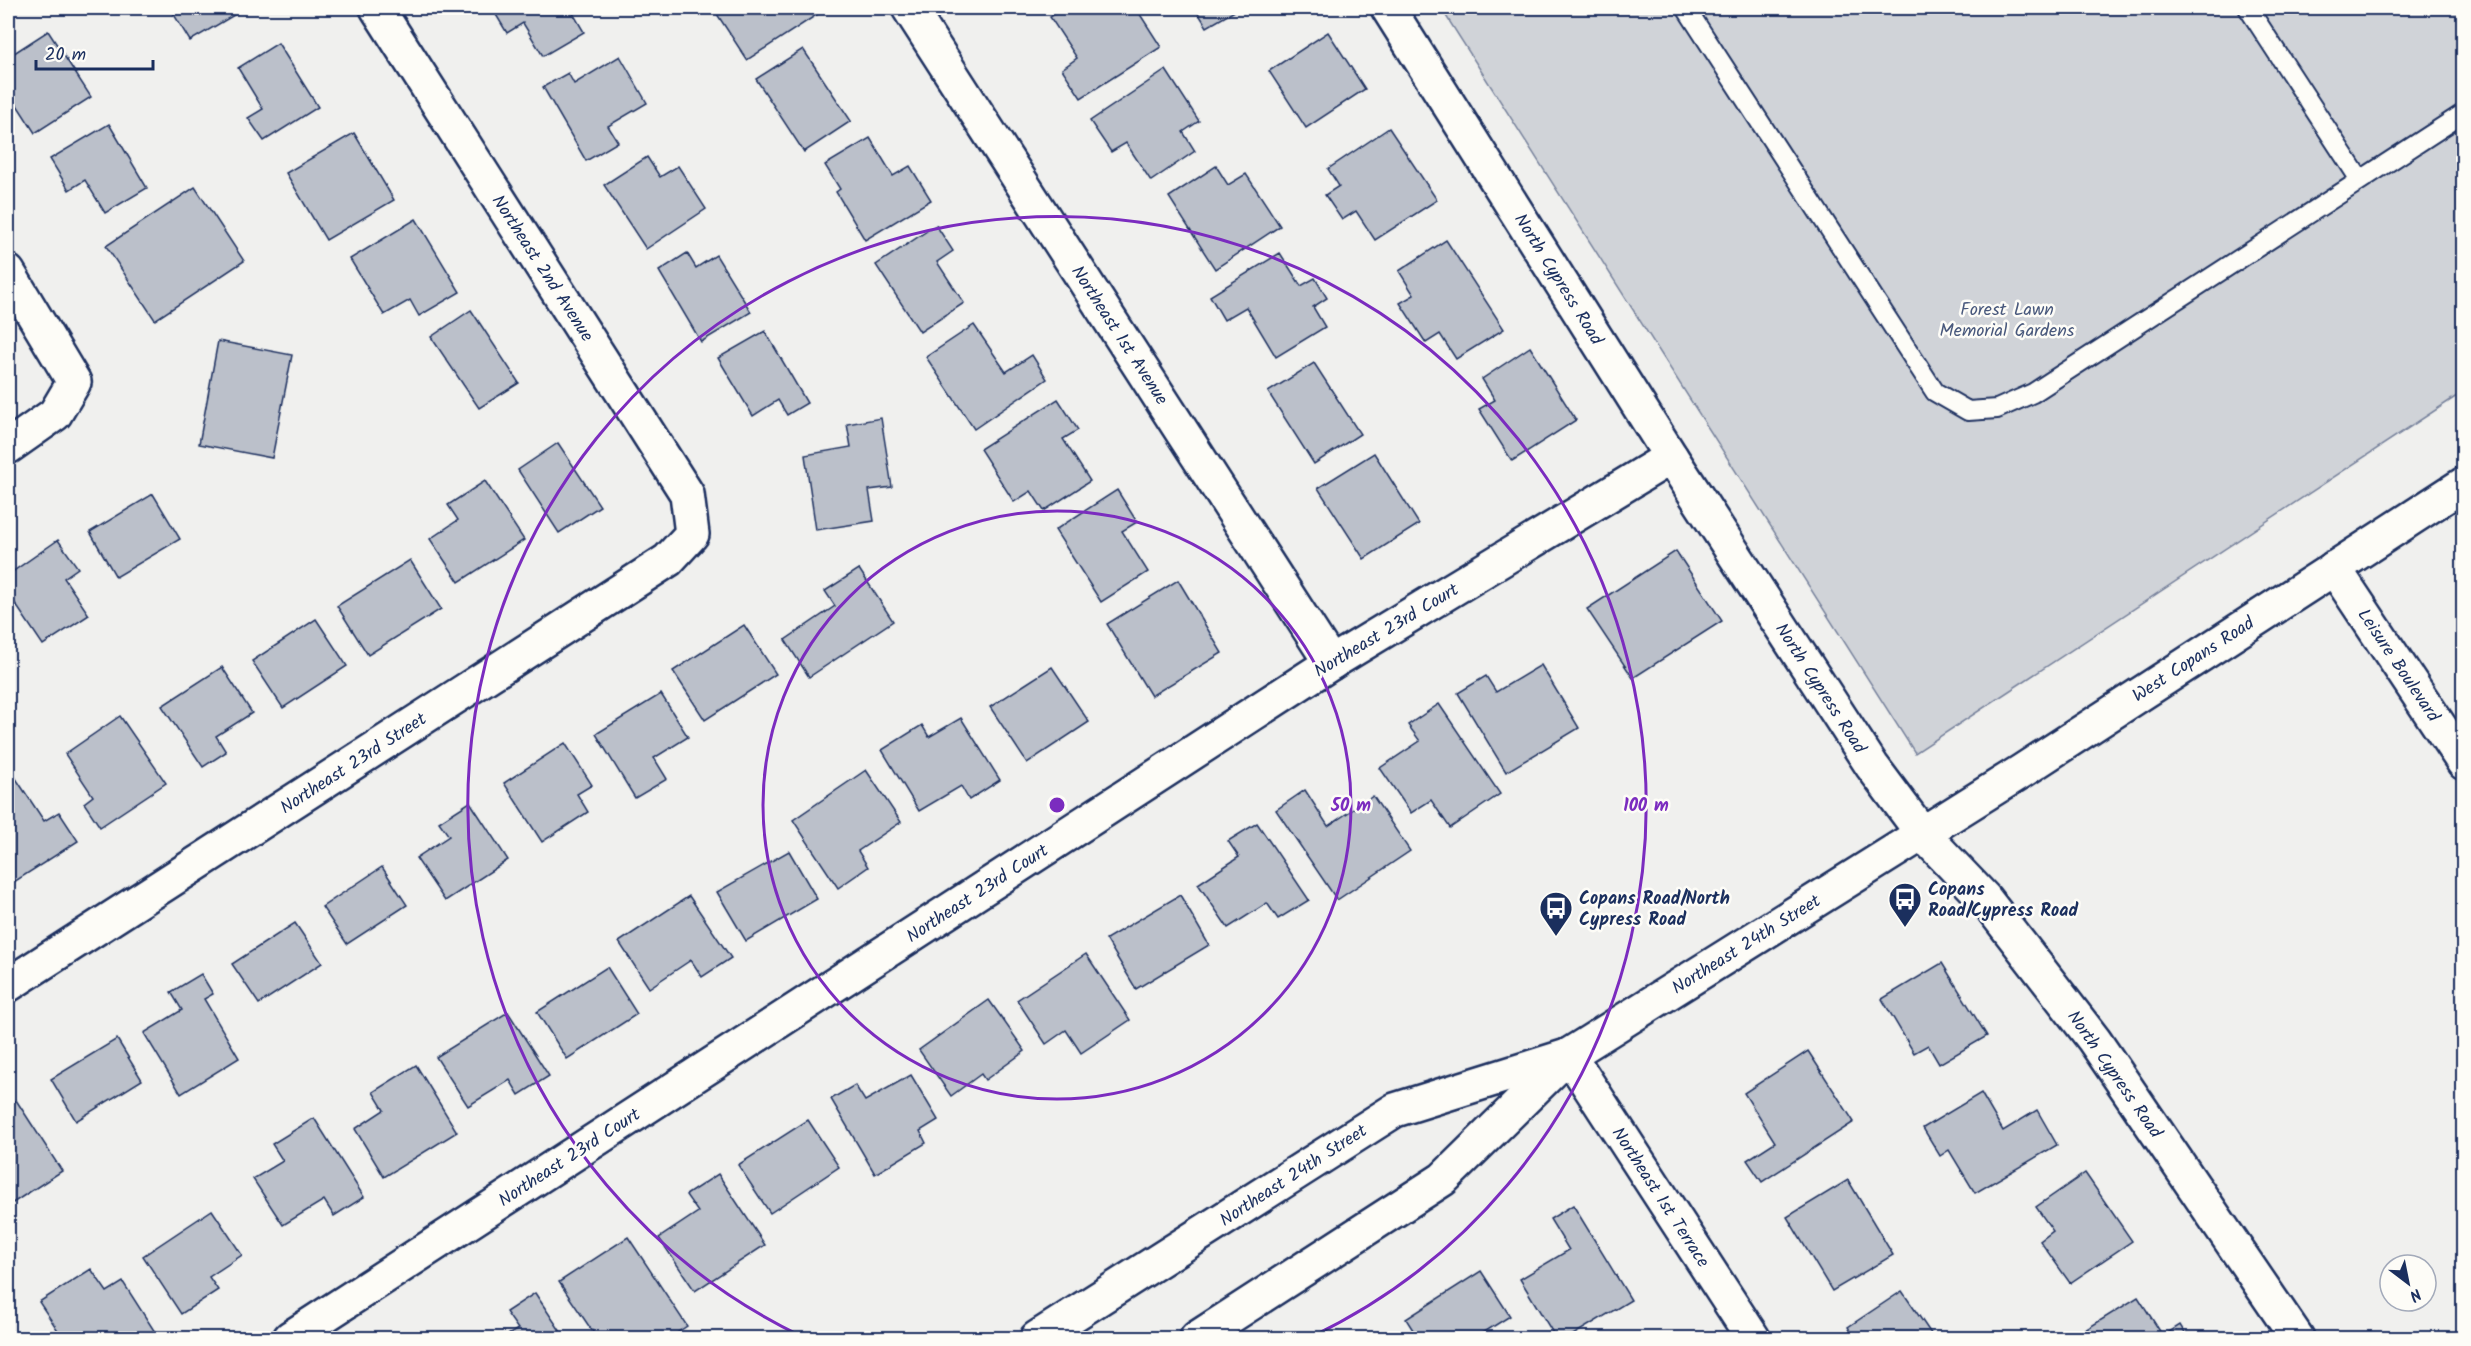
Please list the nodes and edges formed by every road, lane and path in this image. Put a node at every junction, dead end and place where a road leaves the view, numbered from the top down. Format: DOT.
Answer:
graph roads {
  1 [pos="377,8"];
  2 [pos="909,8"];
  3 [pos="1388,8"];
  4 [pos="1686,8"];
  5 [pos="2248,8"];
  6 [pos="2463,113"];
  7 [pos="2360,180"];
  8 [pos="8,272"];
  9 [pos="8,447"];
  10 [pos="1671,457"];
  11 [pos="2463,484"];
  12 [pos="692,534"];
  13 [pos="2334,568"];
  14 [pos="1331,663"];
  15 [pos="2463,763"];
  16 [pos="1922,833"];
  17 [pos="8,985"];
  18 [pos="1569,1055"];
  19 [pos="290,1338"];
  20 [pos="1037,1338"];
  21 [pos="1197,1338"];
  22 [pos="1753,1338"];
  23 [pos="2297,1338"];
  1 -- 12 [label="street, Northeast 2nd Avenue"];
  2 -- 14 [label="street, Northeast 1st Avenue"];
  3 -- 10 [label="street, North Cypress Road"];
  4 -- 7 [label="lane"];
  5 -- 7 [label="lane"];
  6 -- 7 [label="lane"];
  8 -- 9 [label="street"];
  10 -- 14 [label="street, Northeast 23rd Court"];
  10 -- 16 [label="street, North Cypress Road"];
  11 -- 13 [label="street, West Copans Road"];
  12 -- 17 [label="street, Northeast 23rd Street"];
  13 -- 15 [label="street, Leisure Boulevard"];
  13 -- 16 [label="street, West Copans Road"];
  14 -- 19 [label="street, Northeast 23rd Court"];
  16 -- 18 [label="street, Northeast 24th Street"];
  16 -- 23 [label="street, North Cypress Road"];
  18 -- 20 [label="street, Northeast 24th Street"];
  18 -- 21 [label="street, Northeast 24th Street"];
  18 -- 22 [label="street, Northeast 1st Terrace"];
}
